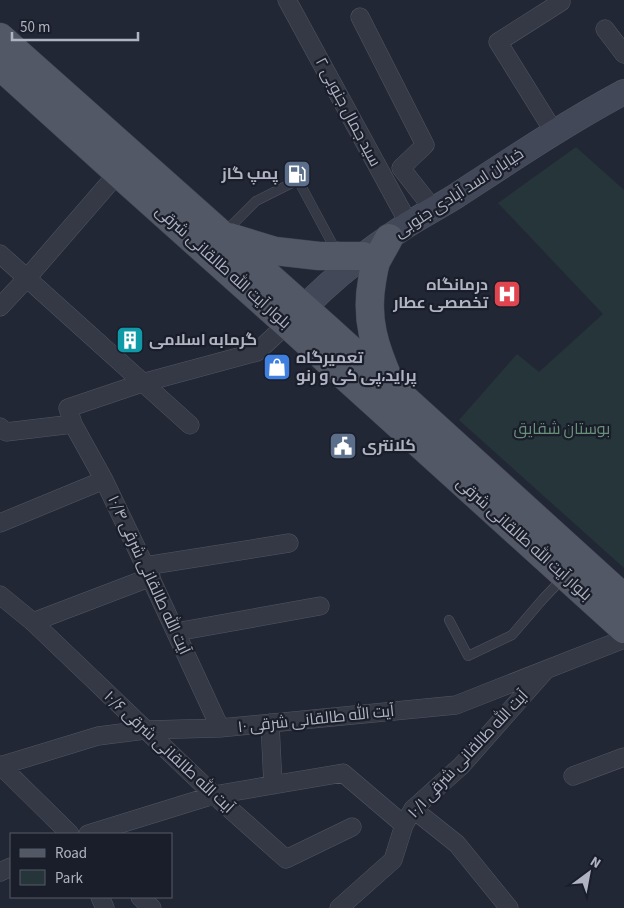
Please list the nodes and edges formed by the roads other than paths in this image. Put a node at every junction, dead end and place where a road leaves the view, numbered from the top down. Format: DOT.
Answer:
graph roads {
  1 [pos="287,0"];
  2 [pos="560,0"];
  3 [pos="360,17"];
  4 [pos="605,29"];
  5 [pos="0,37"];
  6 [pos="624,54"];
  7 [pos="0,66"];
  8 [pos="623,93"];
  9 [pos="554,132"];
  10 [pos="118,173"];
  11 [pos="434,210"];
  12 [pos="399,231"];
  13 [pos="222,235"];
  14 [pos="0,254"];
  15 [pos="363,256"];
  16 [pos="27,278"];
  17 [pos="0,307"];
  18 [pos="296,316"];
  19 [pos="142,382"];
  20 [pos="394,390"];
  21 [pos="73,424"];
  22 [pos="190,425"];
  23 [pos="0,427"];
  24 [pos="104,480"];
  25 [pos="0,523"];
  26 [pos="288,543"];
  27 [pos="148,571"];
  28 [pos="565,576"];
  29 [pos="0,595"];
  30 [pos="624,598"];
  31 [pos="320,606"];
  32 [pos="449,620"];
  33 [pos="33,622"];
  34 [pos="624,630"];
  35 [pos="176,632"];
  36 [pos="624,640"];
  37 [pos="546,670"];
  38 [pos="270,723"];
  39 [pos="220,728"];
  40 [pos="145,730"];
  41 [pos="624,758"];
  42 [pos="0,766"];
  43 [pos="573,776"];
  44 [pos="273,785"];
  45 [pos="214,795"];
  46 [pos="413,809"];
  47 [pos="404,825"];
  48 [pos="352,827"];
  49 [pos="69,833"];
  50 [pos="91,833"];
  51 [pos="141,898"];
  52 [pos="342,907"];
  53 [pos="152,908"];
  54 [pos="508,908"];
  1 -- 12 [label="street, سید جمال جنوبی ۲"];
  2 -- 9 [label="street"];
  3 -- 11 [label="street"];
  4 -- 6 [label="street"];
  5 -- 13 [label="main road, بلوار آیت الله طالقانی شرقی"];
  7 -- 10 [label="main road, بلوار آیت الله طالقانی شرقی"];
  8 -- 9 [label="main road, خیابان اسد آبادی جنوبی"];
  9 -- 11 [label="main road, خیابان اسد آبادی جنوبی"];
  10 -- 16 [label="street"];
  10 -- 18 [label="main road, بلوار آیت الله طالقانی شرقی"];
  11 -- 12 [label="main road, خیابان اسد آبادی جنوبی"];
  12 -- 15 [label="main road, خیابان اسد آبادی جنوبی"];
  12 -- 20 [label="main road"];
  13 -- 15 [label="main road"];
  13 -- 15 [label="lane"];
  13 -- 18 [label="main road, بلوار آیت الله طالقانی شرقی"];
  14 -- 16 [label="street"];
  15 -- 18 [label="main road, خیابان اسد آبادی جنوبی"];
  16 -- 17 [label="street"];
  16 -- 19 [label="street"];
  18 -- 19 [label="street"];
  18 -- 20 [label="main road, بلوار آیت الله طالقانی شرقی"];
  18 -- 28 [label="main road, بلوار آیت الله طالقانی شرقی"];
  19 -- 21 [label="street"];
  19 -- 22 [label="street"];
  20 -- 30 [label="main road, بلوار آیت الله طالقانی شرقی"];
  21 -- 23 [label="street"];
  21 -- 24 [label="street, آیت الله طالقانی شرقی ۱۰/۴"];
  24 -- 25 [label="street"];
  24 -- 27 [label="street, آیت الله طالقانی شرقی ۱۰/۴"];
  26 -- 27 [label="street"];
  27 -- 33 [label="street"];
  27 -- 35 [label="street, آیت الله طالقانی شرقی ۱۰/۴"];
  28 -- 32 [label="lane"];
  28 -- 34 [label="main road, بلوار آیت الله طالقانی شرقی"];
  29 -- 33 [label="street, آیت الله طالقانی شرقی ۱۰/۶"];
  31 -- 35 [label="street"];
  33 -- 40 [label="street, آیت الله طالقانی شرقی ۱۰/۶"];
  35 -- 39 [label="street, آیت الله طالقانی شرقی ۱۰/۴"];
  36 -- 37 [label="street, آیت الله طالقانی شرقی ۱۰"];
  37 -- 38 [label="street, آیت الله طالقانی شرقی ۱۰"];
  37 -- 46 [label="street, آیت الله طالقانی شرقی ۱۰/۱"];
  38 -- 39 [label="street, آیت الله طالقانی شرقی ۱۰"];
  38 -- 44 [label="street"];
  39 -- 40 [label="street, آیت الله طالقانی شرقی ۱۰"];
  40 -- 42 [label="street, آیت الله طالقانی شرقی ۱۰"];
  40 -- 45 [label="street, آیت الله طالقانی شرقی ۱۰/۶"];
  41 -- 43 [label="street"];
  42 -- 49 [label="street"];
  44 -- 45 [label="street"];
  44 -- 47 [label="street"];
  45 -- 48 [label="street, آیت الله طالقانی شرقی ۱۰/۶"];
  45 -- 50 [label="street"];
  46 -- 47 [label="street, آیت الله طالقانی شرقی ۱۰/۱"];
  46 -- 54 [label="street"];
  47 -- 52 [label="street, آیت الله طالقانی شرقی ۱۰/۱"];
  51 -- 53 [label="street"];
}
